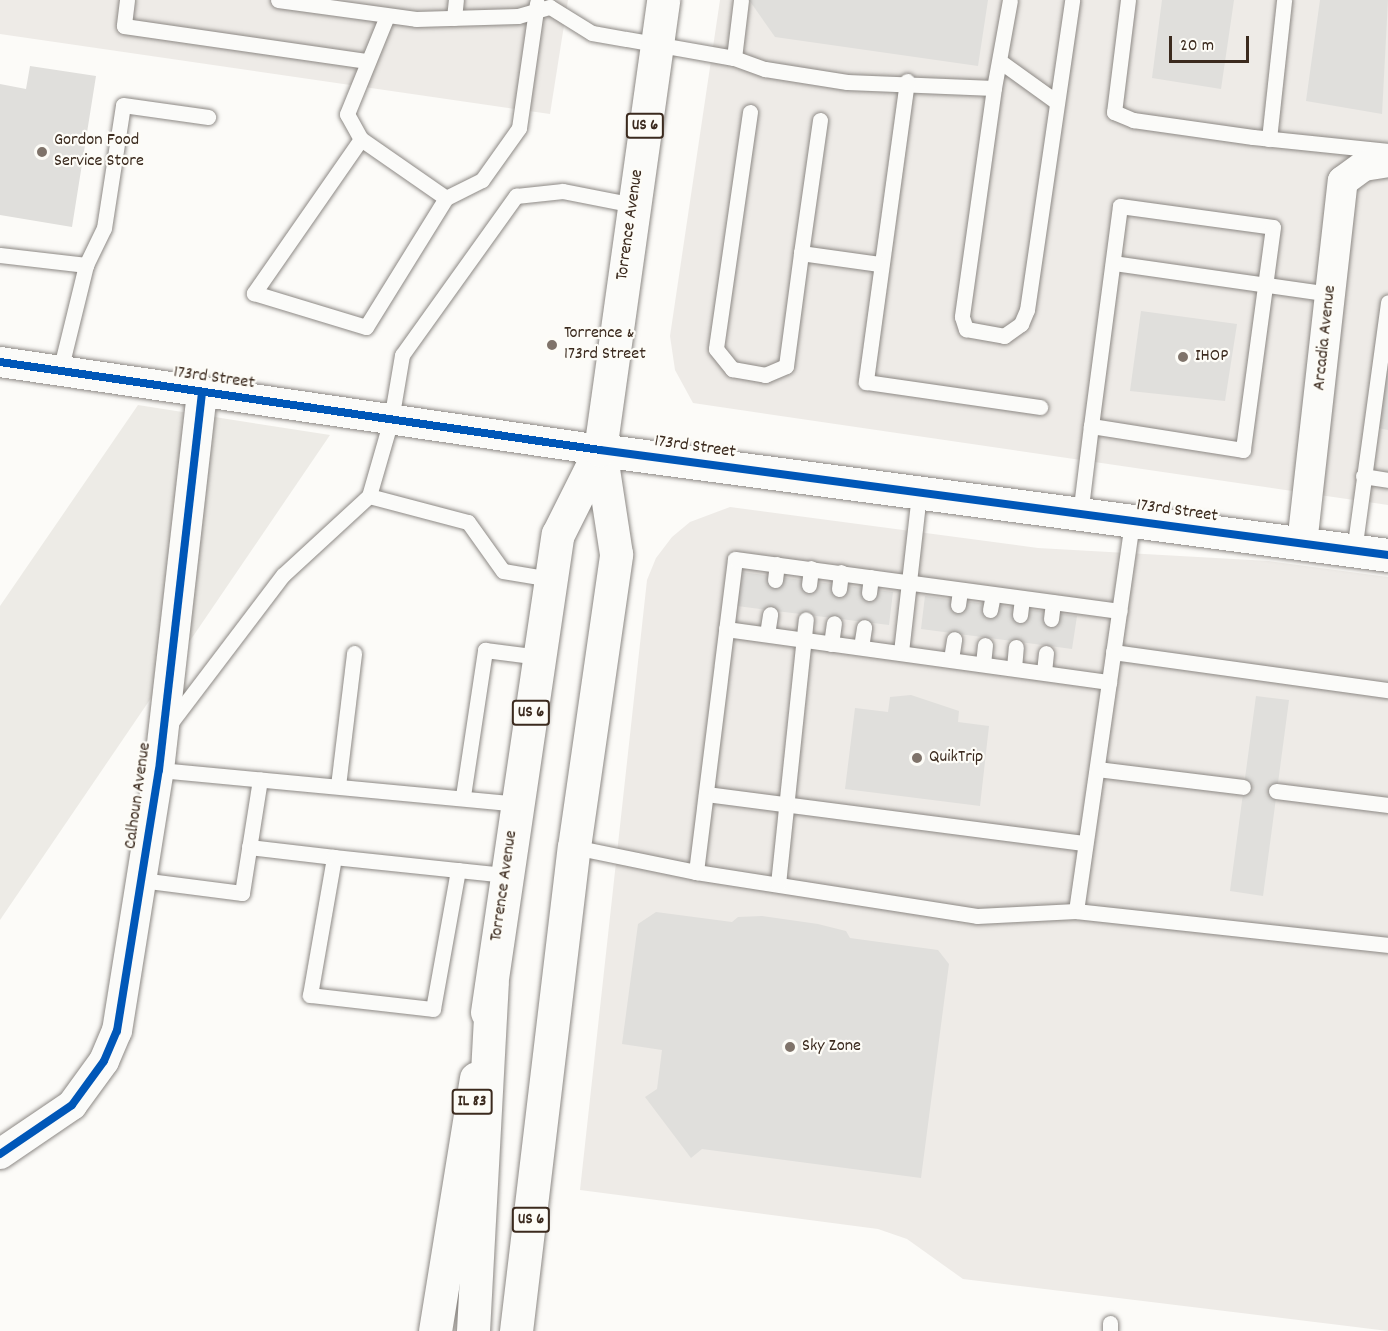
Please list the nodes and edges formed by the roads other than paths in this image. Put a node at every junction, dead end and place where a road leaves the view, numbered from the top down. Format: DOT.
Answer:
graph roads {
  1 [pos="127,0"];
  2 [pos="278,0"];
  3 [pos="456,0"];
  4 [pos="663,0"];
  5 [pos="741,0"];
  6 [pos="1011,0"];
  7 [pos="1072,0"];
  8 [pos="1128,0"];
  9 [pos="1284,0"];
  10 [pos="543,4"];
  11 [pos="387,16"];
  12 [pos="454,18"];
  13 [pos="656,46"];
  14 [pos="734,58"];
  15 [pos="368,61"];
  16 [pos="1001,62"];
  17 [pos="907,81"];
  18 [pos="994,88"];
  19 [pos="1055,101"];
  20 [pos="750,112"];
  21 [pos="208,117"];
  22 [pos="820,120"];
  23 [pos="361,139"];
  24 [pos="1269,139"];
  25 [pos="1388,151"];
  26 [pos="1388,162"];
  27 [pos="446,198"];
  28 [pos="634,205"];
  29 [pos="801,253"];
  30 [pos="0,255"];
  31 [pos="1113,263"];
  32 [pos="879,264"];
  33 [pos="86,265"];
  34 [pos="1266,285"];
  35 [pos="1330,294"];
  36 [pos="1388,302"];
  37 [pos="0,362"];
  38 [pos="60,371"];
  39 [pos="202,393"];
  40 [pos="1040,407"];
  41 [pos="391,420"];
  42 [pos="1091,426"];
  43 [pos="600,450"];
  44 [pos="1362,476"];
  45 [pos="1388,480"];
  46 [pos="919,493"];
  47 [pos="369,496"];
  48 [pos="1080,514"];
  49 [pos="1132,521"];
  50 [pos="1302,544"];
  51 [pos="1354,551"];
  52 [pos="1388,555"];
  53 [pos="777,564"];
  54 [pos="811,568"];
  55 [pos="841,572"];
  56 [pos="871,577"];
  57 [pos="551,579"];
  58 [pos="775,580"];
  59 [pos="909,583"];
  60 [pos="809,585"];
  61 [pos="839,589"];
  62 [pos="960,590"];
  63 [pos="869,593"];
  64 [pos="993,594"];
  65 [pos="1022,598"];
  66 [pos="1053,603"];
  67 [pos="958,606"];
  68 [pos="990,610"];
  69 [pos="1119,611"];
  70 [pos="770,615"];
  71 [pos="1020,615"];
  72 [pos="806,619"];
  73 [pos="1051,619"];
  74 [pos="834,623"];
  75 [pos="864,627"];
  76 [pos="726,629"];
  77 [pos="767,634"];
  78 [pos="954,639"];
  79 [pos="804,640"];
  80 [pos="831,644"];
  81 [pos="986,645"];
  82 [pos="861,647"];
  83 [pos="1016,647"];
  84 [pos="901,652"];
  85 [pos="1113,652"];
  86 [pos="354,653"];
  87 [pos="1046,653"];
  88 [pos="540,657"];
  89 [pos="951,659"];
  90 [pos="983,664"];
  91 [pos="1014,668"];
  92 [pos="1044,672"];
  93 [pos="1109,682"];
  94 [pos="1388,690"];
  95 [pos="163,733"];
  96 [pos="1097,769"];
  97 [pos="159,770"];
  98 [pos="260,779"];
  99 [pos="338,786"];
  100 [pos="1243,787"];
  101 [pos="1276,791"];
  102 [pos="706,794"];
  103 [pos="463,796"];
  104 [pos="517,804"];
  105 [pos="1388,805"];
  106 [pos="786,806"];
  107 [pos="1084,843"];
  108 [pos="249,847"];
  109 [pos="574,847"];
  110 [pos="334,857"];
  111 [pos="458,870"];
  112 [pos="696,872"];
  113 [pos="506,875"];
  114 [pos="141,880"];
  115 [pos="778,884"];
  116 [pos="1076,911"];
  117 [pos="1388,945"];
  118 [pos="492,984"];
  119 [pos="2,1154"];
  120 [pos="435,1331"];
  121 [pos="472,1331"];
  122 [pos="516,1331"];
  1 -- 15 [label="lane"];
  2 -- 11 [label="lane"];
  3 -- 12 [label="lane"];
  4 -- 13 [label="main road, Torrence Avenue / US 6"];
  5 -- 14 [label="lane"];
  6 -- 16 [label="lane"];
  7 -- 19 [label="lane"];
  8 -- 24 [label="lane"];
  9 -- 24 [label="lane"];
  10 -- 12 [label="lane"];
  10 -- 13 [label="lane"];
  10 -- 27 [label="lane"];
  11 -- 12 [label="lane"];
  11 -- 15 [label="lane"];
  13 -- 14 [label="lane"];
  13 -- 28 [label="main road, Torrence Avenue / US 6"];
  14 -- 17 [label="lane"];
  15 -- 23 [label="lane"];
  16 -- 18 [label="lane"];
  16 -- 19 [label="lane"];
  17 -- 18 [label="lane"];
  17 -- 32 [label="lane"];
  18 -- 19 [label="lane"];
  20 -- 29 [label="lane"];
  21 -- 33 [label="lane"];
  22 -- 29 [label="lane"];
  23 -- 27 [label="lane"];
  23 -- 27 [label="lane"];
  24 -- 25 [label="lane"];
  26 -- 35 [label="street, Arcadia Avenue"];
  28 -- 41 [label="lane"];
  28 -- 43 [label="main road, Torrence Avenue / US 6"];
  29 -- 32 [label="lane"];
  30 -- 33 [label="lane"];
  31 -- 34 [label="lane"];
  31 -- 34 [label="lane"];
  31 -- 42 [label="lane"];
  32 -- 40 [label="lane"];
  33 -- 38 [label="lane"];
  34 -- 35 [label="lane"];
  34 -- 42 [label="lane"];
  35 -- 50 [label="street, Arcadia Avenue"];
  36 -- 44 [label="lane"];
  37 -- 38 [label="street, 173rd Street"];
  38 -- 39 [label="street, 173rd Street"];
  39 -- 41 [label="street, 173rd Street"];
  39 -- 95 [label="street, Calhoun Avenue"];
  41 -- 43 [label="street, 173rd Street"];
  41 -- 47 [label="lane"];
  42 -- 48 [label="lane"];
  43 -- 46 [label="main road, 173rd Street"];
  43 -- 57 [label="main road, Torrence Avenue / US 6"];
  43 -- 109 [label="main road, Torrence Avenue / US 6"];
  44 -- 45 [label="lane"];
  44 -- 51 [label="lane"];
  46 -- 48 [label="main road, 173rd Street"];
  46 -- 59 [label="lane"];
  47 -- 57 [label="lane"];
  47 -- 95 [label="lane"];
  48 -- 49 [label="main road, 173rd Street"];
  49 -- 50 [label="main road, 173rd Street"];
  49 -- 69 [label="lane"];
  50 -- 51 [label="main road, 173rd Street"];
  51 -- 52 [label="main road, 173rd Street"];
  53 -- 54 [label="lane"];
  53 -- 58 [label="lane"];
  53 -- 76 [label="lane"];
  54 -- 55 [label="lane"];
  54 -- 60 [label="lane"];
  55 -- 56 [label="lane"];
  55 -- 61 [label="lane"];
  56 -- 59 [label="lane"];
  56 -- 63 [label="lane"];
  57 -- 88 [label="main road, Torrence Avenue / US 6"];
  59 -- 62 [label="lane"];
  59 -- 84 [label="lane"];
  62 -- 64 [label="lane"];
  62 -- 67 [label="lane"];
  64 -- 65 [label="lane"];
  64 -- 68 [label="lane"];
  65 -- 66 [label="lane"];
  65 -- 71 [label="lane"];
  66 -- 69 [label="lane"];
  66 -- 73 [label="lane"];
  69 -- 85 [label="lane"];
  70 -- 77 [label="lane"];
  72 -- 79 [label="lane"];
  74 -- 80 [label="lane"];
  75 -- 82 [label="lane"];
  76 -- 77 [label="lane"];
  76 -- 102 [label="lane"];
  77 -- 79 [label="lane"];
  78 -- 89 [label="lane"];
  79 -- 80 [label="lane"];
  79 -- 106 [label="lane"];
  80 -- 82 [label="lane"];
  81 -- 90 [label="lane"];
  82 -- 84 [label="lane"];
  83 -- 91 [label="lane"];
  84 -- 89 [label="lane"];
  85 -- 93 [label="lane"];
  85 -- 94 [label="lane"];
  86 -- 99 [label="lane"];
  87 -- 92 [label="lane"];
  88 -- 103 [label="lane"];
  88 -- 104 [label="main road, Torrence Avenue / US 6"];
  89 -- 90 [label="lane"];
  90 -- 91 [label="lane"];
  91 -- 92 [label="lane"];
  92 -- 93 [label="lane"];
  93 -- 96 [label="lane"];
  95 -- 97 [label="street, Calhoun Avenue"];
  96 -- 100 [label="lane"];
  96 -- 107 [label="lane"];
  97 -- 98 [label="lane"];
  97 -- 114 [label="street, Calhoun Avenue"];
  98 -- 99 [label="lane"];
  98 -- 108 [label="lane"];
  99 -- 103 [label="lane"];
  101 -- 105 [label="lane"];
  102 -- 106 [label="lane"];
  102 -- 112 [label="lane"];
  103 -- 104 [label="lane"];
  104 -- 113 [label="main road, Torrence Avenue / US 6"];
  106 -- 107 [label="lane"];
  106 -- 115 [label="lane"];
  107 -- 116 [label="lane"];
  108 -- 110 [label="lane"];
  108 -- 114 [label="lane"];
  109 -- 112 [label="lane"];
  109 -- 122 [label="main road, Torrence Avenue / US 6"];
  110 -- 111 [label="lane"];
  110 -- 111 [label="lane"];
  111 -- 113 [label="lane"];
  112 -- 115 [label="lane"];
  113 -- 118 [label="main road, Torrence Avenue / US 6"];
  114 -- 119 [label="street, Calhoun Avenue"];
  115 -- 116 [label="lane"];
  116 -- 117 [label="lane"];
  118 -- 120 [label="main road, Torrence Avenue / IL 83"];
  118 -- 121 [label="main road, US 6"];
}
